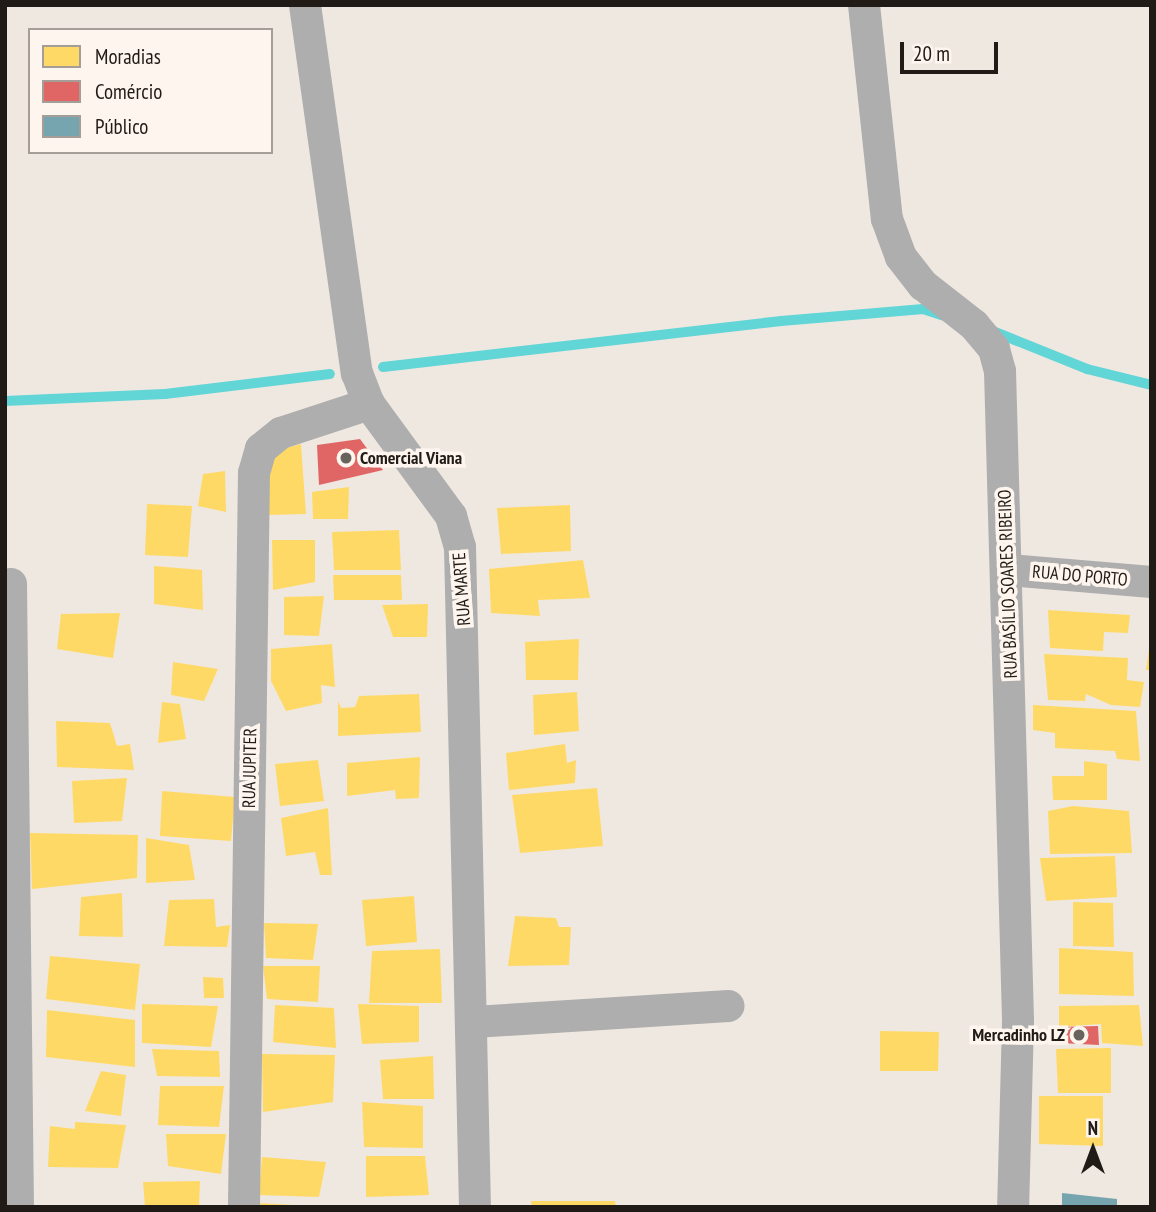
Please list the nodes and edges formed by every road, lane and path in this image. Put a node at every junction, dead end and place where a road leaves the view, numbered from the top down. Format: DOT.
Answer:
graph roads {
  1 [pos="305,5"];
  2 [pos="864,5"];
  3 [pos="369,404"];
  4 [pos="1009,570"];
  5 [pos="1151,582"];
  6 [pos="11,584"];
  7 [pos="9,958"];
  8 [pos="728,1006"];
  9 [pos="474,1022"];
  10 [pos="18,1207"];
  11 [pos="244,1207"];
  12 [pos="475,1207"];
  13 [pos="1013,1207"];
  1 -- 3 [label="street, RUA MARTE"];
  2 -- 4 [label="street, RUA BASÍLIO SOARES RIBEIRO"];
  3 -- 9 [label="street, RUA MARTE"];
  3 -- 11 [label="street, RUA JUPITER"];
  4 -- 5 [label="street, RUA DO PORTO"];
  4 -- 13 [label="street, RUA BASÍLIO SOARES RIBEIRO"];
  6 -- 7 [label="street"];
  7 -- 10 [label="street"];
  8 -- 9 [label="street"];
  9 -- 12 [label="street, RUA MARTE"];
}
